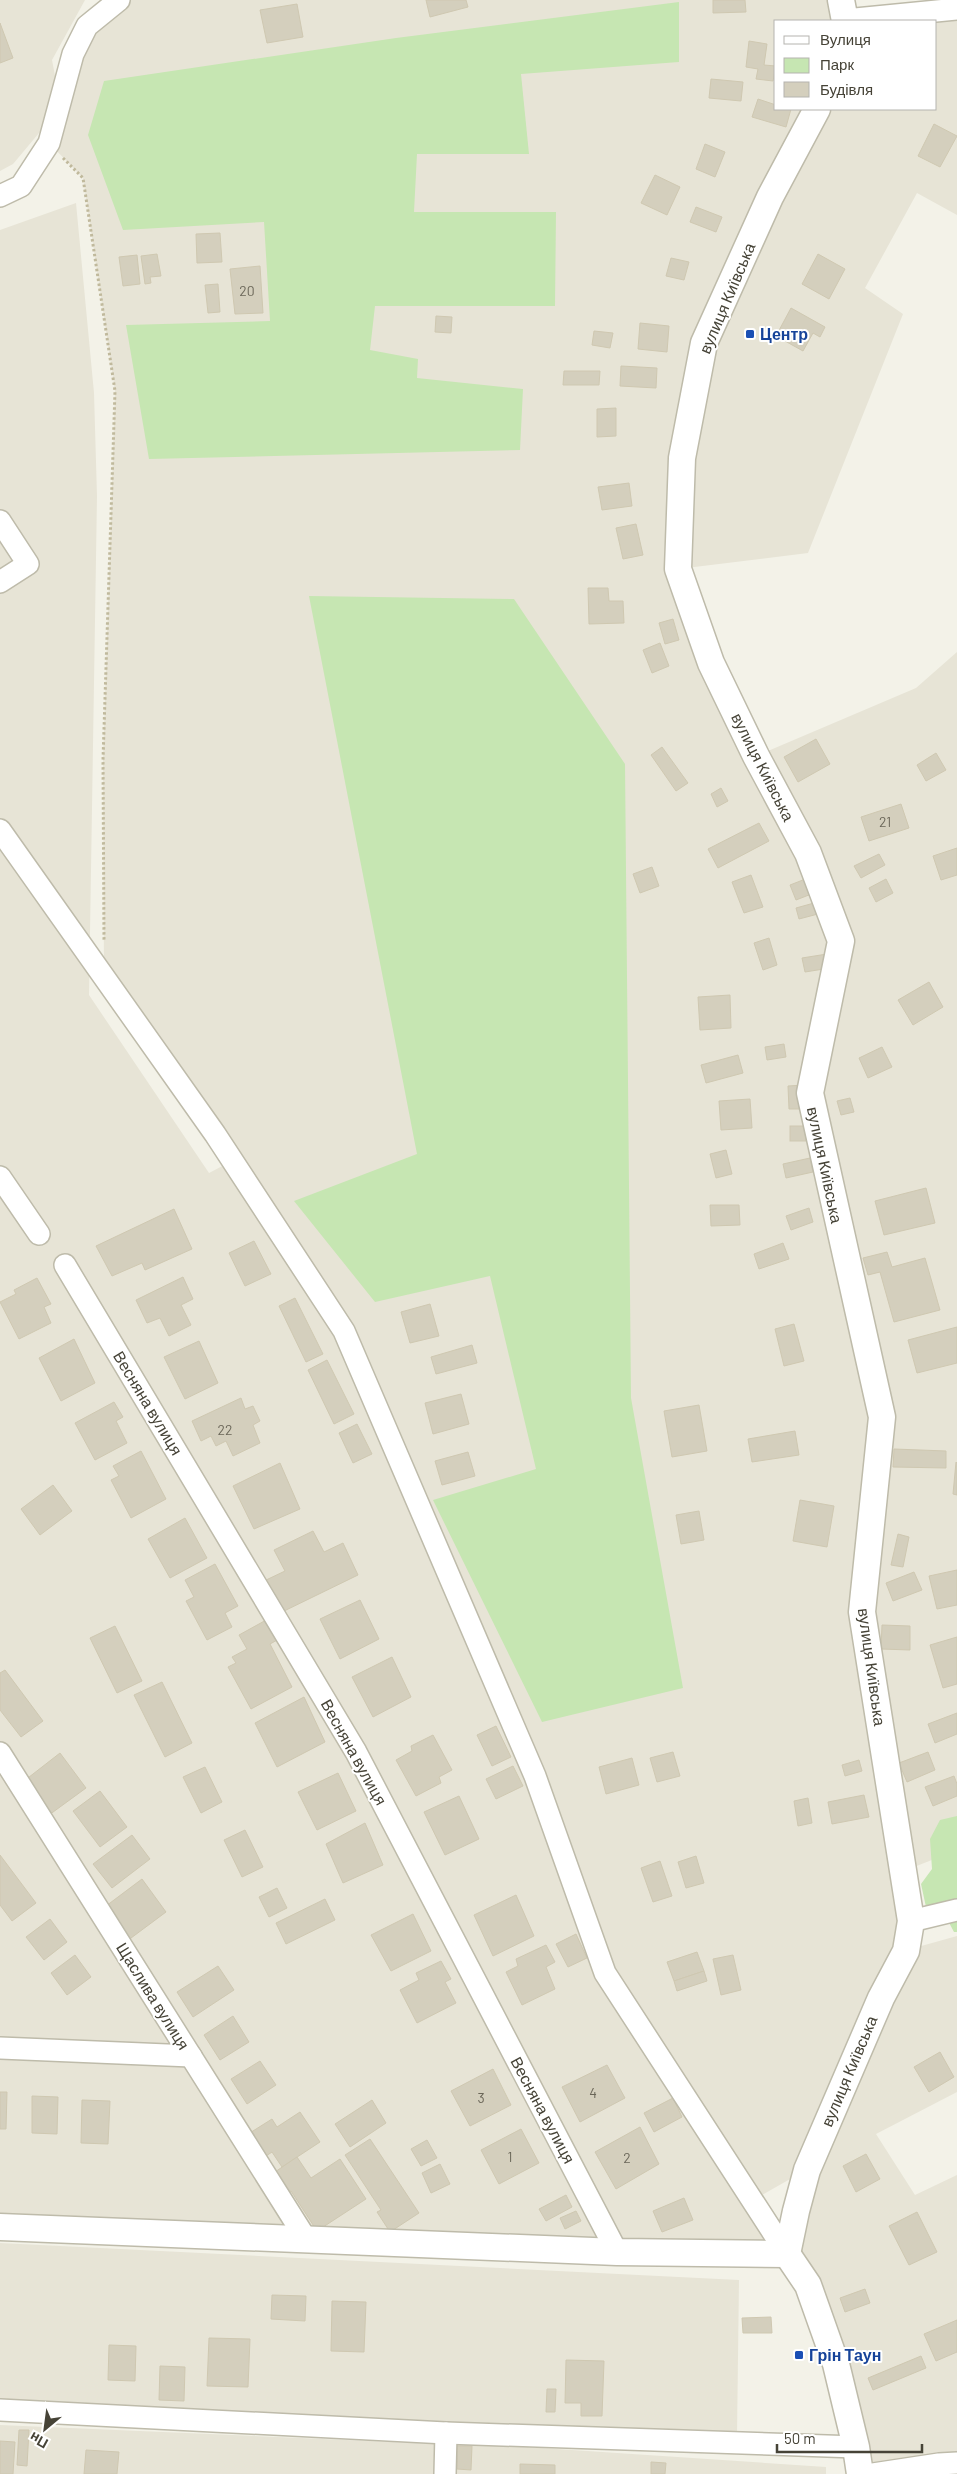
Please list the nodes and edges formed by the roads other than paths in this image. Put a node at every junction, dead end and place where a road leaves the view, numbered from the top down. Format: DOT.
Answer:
graph roads {
  1 [pos="119,0"];
  2 [pos="957,9"];
  3 [pos="844,14"];
  4 [pos="816,110"];
  5 [pos="0,196"];
  6 [pos="0,521"];
  7 [pos="0,582"];
  8 [pos="0,830"];
  9 [pos="0,1176"];
  10 [pos="39,1234"];
  11 [pos="66,1265"];
  12 [pos="0,1753"];
  13 [pos="957,1910"];
  14 [pos="911,1921"];
  15 [pos="0,2048"];
  16 [pos="191,2056"];
  17 [pos="0,2227"];
  18 [pos="306,2239"];
  19 [pos="617,2252"];
  20 [pos="787,2254"];
  21 [pos="0,2410"];
  22 [pos="446,2433"];
  23 [pos="856,2447"];
  24 [pos="957,2463"];
  25 [pos="446,2474"];
  26 [pos="860,2474"];
  27 [pos="873,2474"];
  1 -- 5 [label="street"];
  2 -- 3 [label="street"];
  4 -- 14 [label="street, вулиця Київська"];
  6 -- 7 [label="street"];
  8 -- 20 [label="street"];
  9 -- 10 [label="street"];
  11 -- 19 [label="street, Весняна вулиця"];
  12 -- 16 [label="street, Щаслива вулиця"];
  13 -- 14 [label="street"];
  14 -- 20 [label="street, вулиця Київська"];
  15 -- 16 [label="street"];
  16 -- 18 [label="street, Щаслива вулиця"];
  17 -- 18 [label="street"];
  18 -- 19 [label="street"];
  19 -- 20 [label="street"];
  20 -- 23 [label="street"];
  21 -- 22 [label="street"];
  22 -- 23 [label="street"];
  22 -- 25 [label="street"];
  23 -- 26 [label="street"];
  24 -- 27 [label="street"];
}
